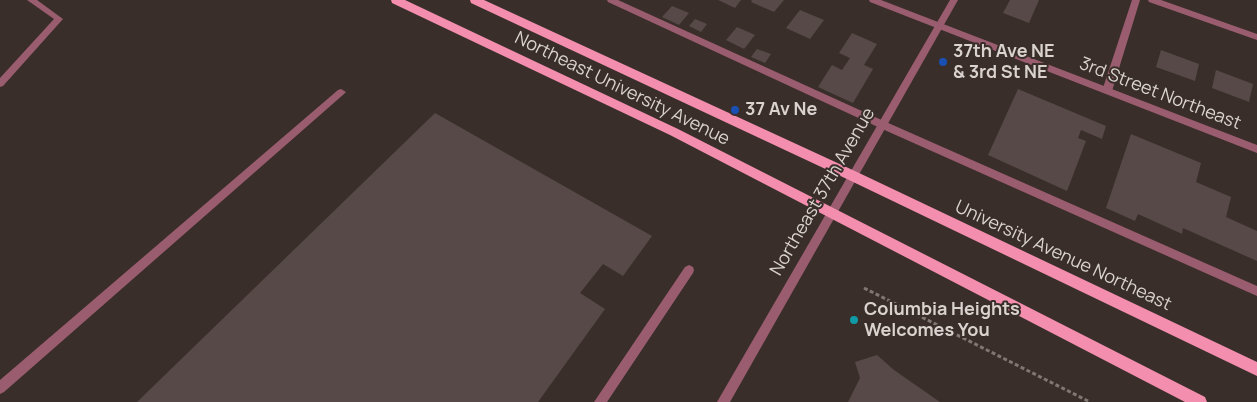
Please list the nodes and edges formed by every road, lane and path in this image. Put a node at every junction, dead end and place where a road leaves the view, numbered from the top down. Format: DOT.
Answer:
graph roads {
  1 [pos="31,0"];
  2 [pos="396,0"];
  3 [pos="475,0"];
  4 [pos="611,0"];
  5 [pos="873,0"];
  6 [pos="954,0"];
  7 [pos="1136,0"];
  8 [pos="1152,0"];
  9 [pos="939,27"];
  10 [pos="1257,37"];
  11 [pos="0,84"];
  12 [pos="1107,91"];
  13 [pos="341,92"];
  14 [pos="883,125"];
  15 [pos="1257,149"];
  16 [pos="853,176"];
  17 [pos="832,213"];
  18 [pos="690,270"];
  19 [pos="864,288"];
  20 [pos="1257,291"];
  21 [pos="1257,369"];
  22 [pos="0,388"];
  23 [pos="600,402"];
  24 [pos="723,402"];
  25 [pos="1090,402"];
  26 [pos="1200,402"];
  1 -- 11 [label="street"];
  2 -- 17 [label="main road, Northeast University Avenue"];
  3 -- 16 [label="main road, Northeast University Avenue"];
  4 -- 14 [label="street"];
  5 -- 9 [label="street, 3rd Street Northeast"];
  6 -- 9 [label="street, Northeast 37th Avenue"];
  7 -- 12 [label="street"];
  8 -- 10 [label="street"];
  9 -- 12 [label="street, 3rd Street Northeast"];
  9 -- 14 [label="street, Northeast 37th Avenue"];
  12 -- 15 [label="street, 3rd Street Northeast"];
  13 -- 22 [label="street"];
  14 -- 16 [label="street, Northeast 37th Avenue"];
  14 -- 20 [label="street"];
  16 -- 17 [label="street, Northeast 37th Avenue"];
  16 -- 21 [label="main road, University Avenue Northeast"];
  17 -- 24 [label="street, Northeast 37th Avenue"];
  17 -- 26 [label="main road"];
  18 -- 23 [label="street"];
  19 -- 25 [label="path"];
}
